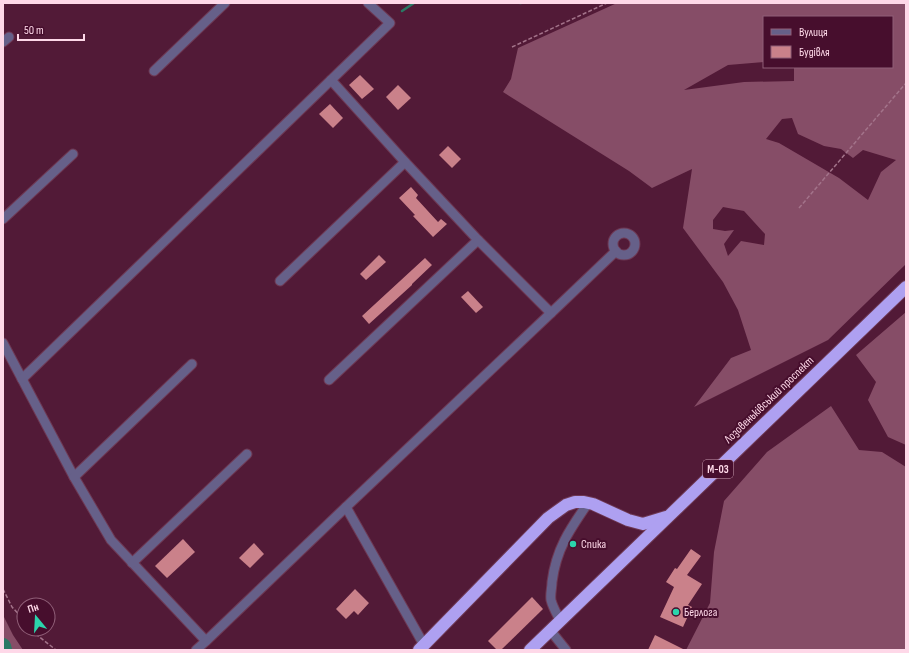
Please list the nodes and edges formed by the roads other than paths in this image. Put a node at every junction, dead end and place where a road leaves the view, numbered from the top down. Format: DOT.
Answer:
graph roads {
  1 [pos="225,3"];
  2 [pos="368,3"];
  3 [pos="154,71"];
  4 [pos="331,80"];
  5 [pos="72,154"];
  6 [pos="405,162"];
  7 [pos="3,220"];
  8 [pos="478,240"];
  9 [pos="616,251"];
  10 [pos="280,281"];
  11 [pos="906,287"];
  12 [pos="551,313"];
  13 [pos="3,343"];
  14 [pos="192,364"];
  15 [pos="22,378"];
  16 [pos="329,380"];
  17 [pos="247,454"];
  18 [pos="74,477"];
  19 [pos="588,503"];
  20 [pos="346,508"];
  21 [pos="669,516"];
  22 [pos="132,563"];
  23 [pos="560,620"];
  24 [pos="550,630"];
  25 [pos="206,641"];
  26 [pos="422,647"];
  27 [pos="196,650"];
  28 [pos="530,650"];
  29 [pos="566,650"];
  1 -- 3 [label="street"];
  2 -- 4 [label="street"];
  4 -- 6 [label="street"];
  4 -- 15 [label="street"];
  5 -- 7 [label="street"];
  6 -- 8 [label="street"];
  6 -- 10 [label="street"];
  8 -- 12 [label="street"];
  8 -- 16 [label="street"];
  9 -- 12 [label="street"];
  11 -- 21 [label="highway, Лозовеньківський проспект / М-03"];
  12 -- 20 [label="street"];
  13 -- 15 [label="street"];
  14 -- 18 [label="street"];
  15 -- 18 [label="street"];
  17 -- 22 [label="street"];
  18 -- 22 [label="street"];
  19 -- 21 [label="highway"];
  19 -- 23 [label="street"];
  19 -- 26 [label="highway"];
  20 -- 25 [label="street"];
  20 -- 26 [label="street"];
  21 -- 23 [label="highway, Лозовеньківський проспект / М-03"];
  22 -- 25 [label="street"];
  23 -- 24 [label="highway, Лозовеньківський проспект / М-03"];
  24 -- 28 [label="highway, Лозовеньківський проспект / М-03"];
  24 -- 29 [label="street"];
  25 -- 27 [label="street"];
}
